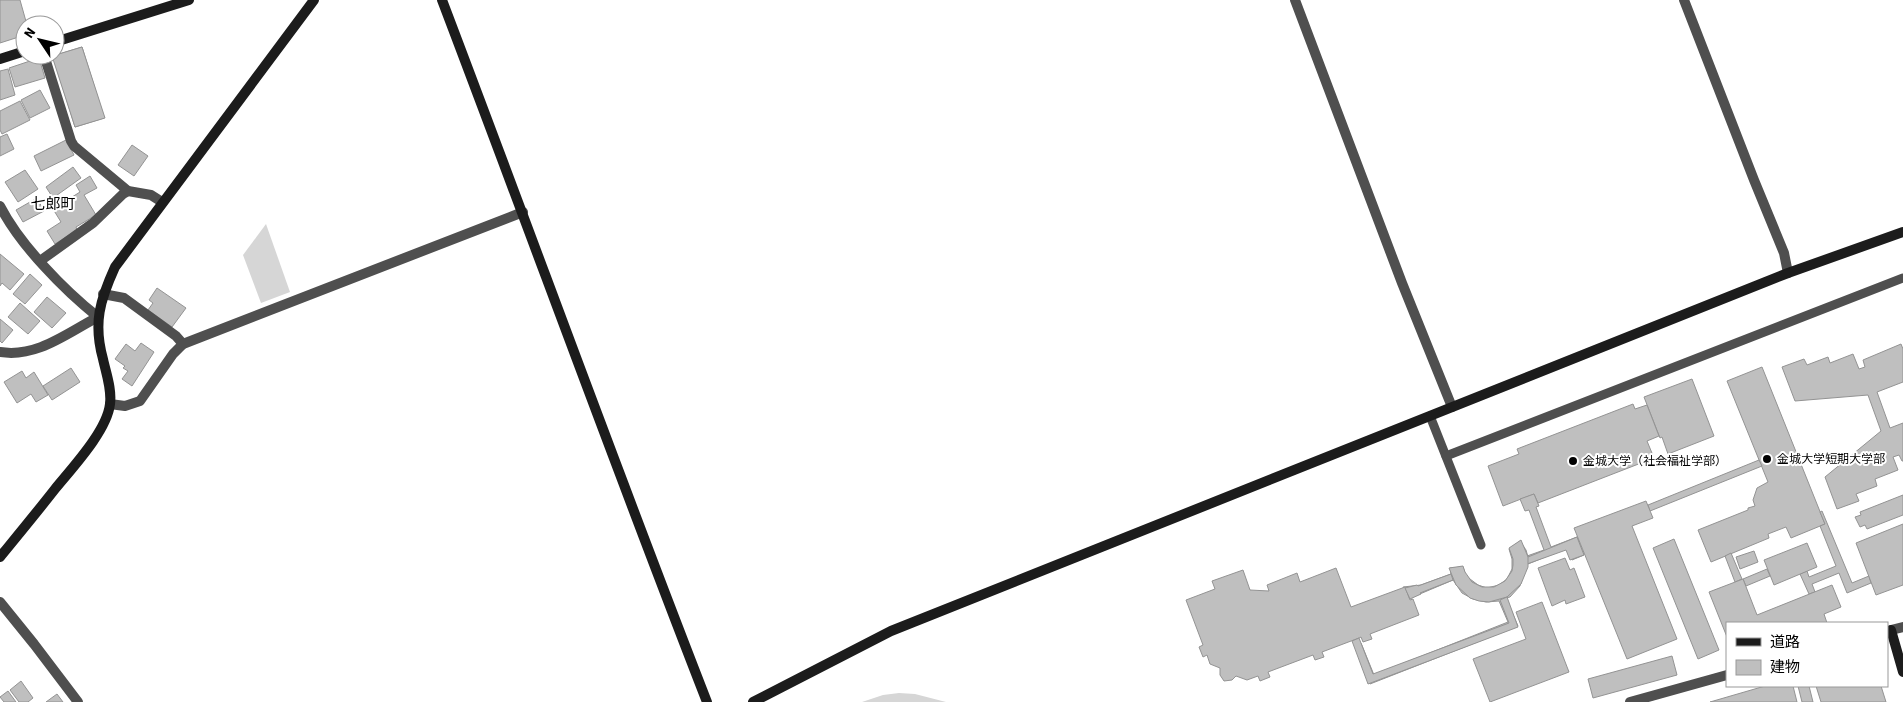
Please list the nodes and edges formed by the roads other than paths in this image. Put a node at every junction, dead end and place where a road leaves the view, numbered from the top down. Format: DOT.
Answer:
graph roads {
  1 [pos="189,0"];
  2 [pos="314,0"];
  3 [pos="442,0"];
  4 [pos="1295,0"];
  5 [pos="1684,0"];
  6 [pos="65,39"];
  7 [pos="15,54"];
  8 [pos="0,58"];
  9 [pos="47,65"];
  10 [pos="128,191"];
  11 [pos="162,202"];
  12 [pos="0,206"];
  13 [pos="523,212"];
  14 [pos="1903,232"];
  15 [pos="40,261"];
  16 [pos="1788,273"];
  17 [pos="1903,278"];
  18 [pos="103,294"];
  19 [pos="98,316"];
  20 [pos="183,344"];
  21 [pos="0,352"];
  22 [pos="110,404"];
  23 [pos="1452,407"];
  24 [pos="1430,416"];
  25 [pos="1446,456"];
  26 [pos="1481,545"];
  27 [pos="0,557"];
  28 [pos="0,602"];
  29 [pos="1903,627"];
  30 [pos="1889,631"];
  31 [pos="1903,672"];
  32 [pos="1726,675"];
  33 [pos="78,702"];
  34 [pos="707,702"];
  35 [pos="753,702"];
  36 [pos="1630,702"];
  1 -- 6 [label="street"];
  2 -- 11 [label="street"];
  3 -- 13 [label="street"];
  4 -- 23 [label="street"];
  5 -- 16 [label="street"];
  7 -- 8 [label="street"];
  9 -- 10 [label="street"];
  10 -- 11 [label="street"];
  10 -- 15 [label="street"];
  11 -- 18 [label="street"];
  12 -- 15 [label="street"];
  13 -- 20 [label="street"];
  13 -- 34 [label="street"];
  14 -- 16 [label="street"];
  15 -- 19 [label="street"];
  16 -- 23 [label="street"];
  17 -- 25 [label="lane"];
  18 -- 19 [label="street"];
  18 -- 20 [label="street"];
  19 -- 21 [label="street"];
  19 -- 22 [label="street"];
  20 -- 22 [label="street"];
  22 -- 27 [label="street"];
  23 -- 24 [label="street"];
  24 -- 25 [label="lane"];
  24 -- 35 [label="street"];
  25 -- 26 [label="lane"];
  28 -- 33 [label="street"];
  29 -- 30 [label="street"];
  30 -- 31 [label="street"];
  32 -- 36 [label="street"];
}
